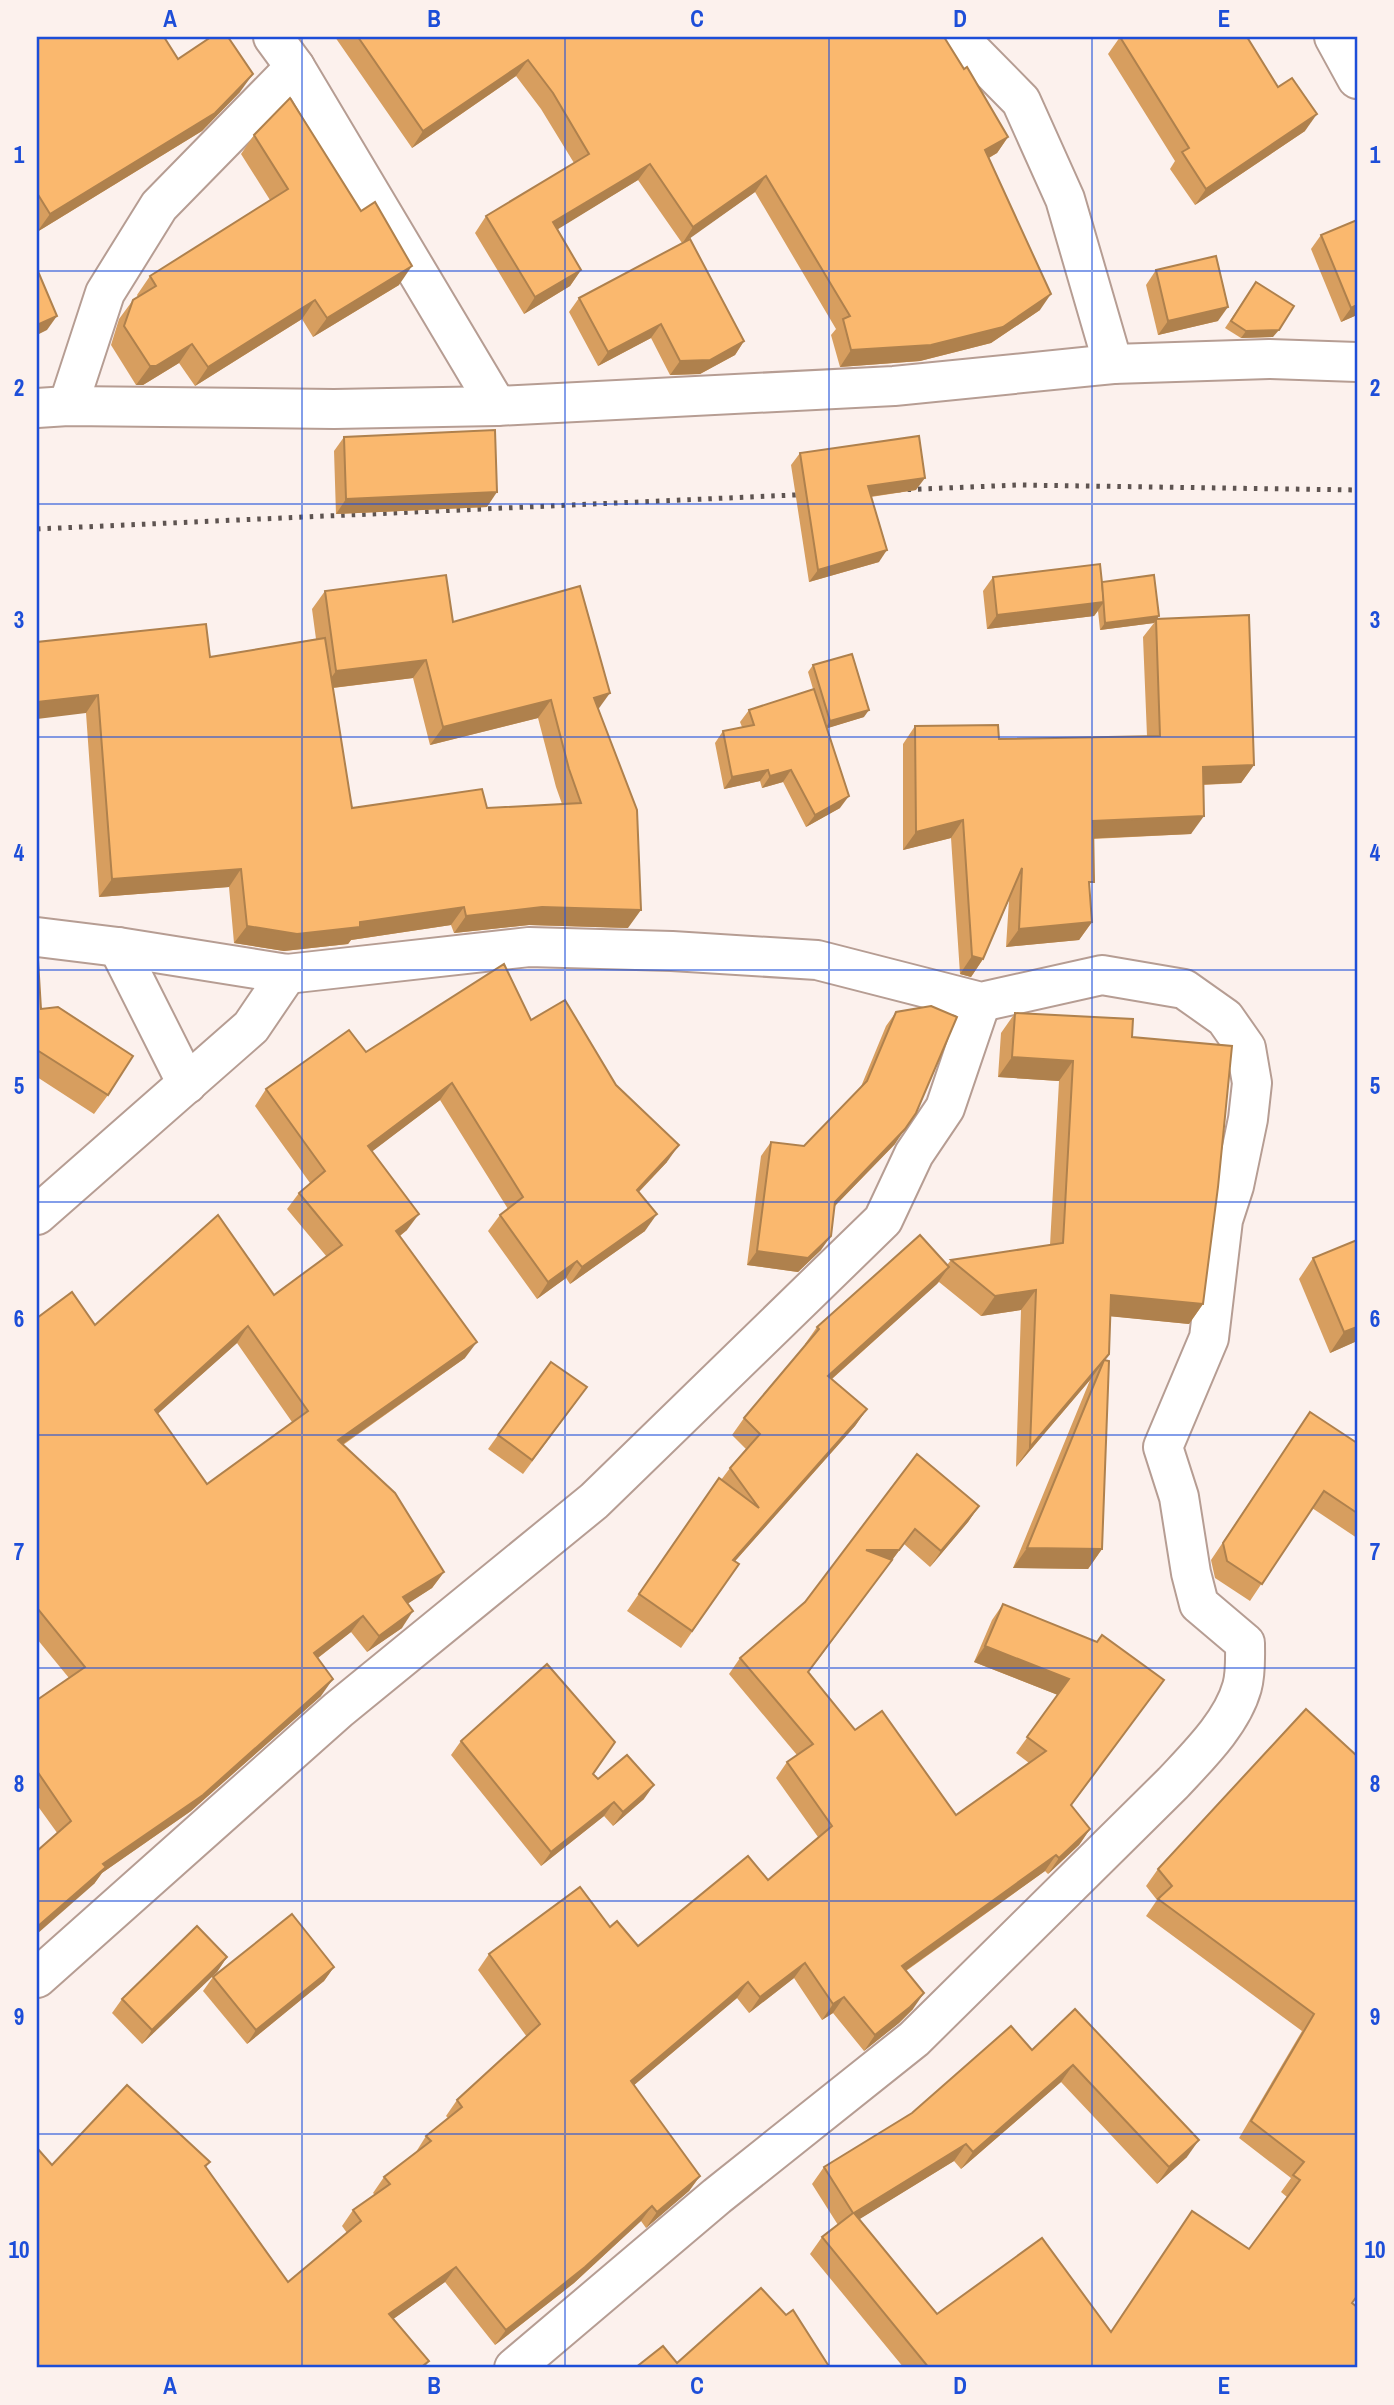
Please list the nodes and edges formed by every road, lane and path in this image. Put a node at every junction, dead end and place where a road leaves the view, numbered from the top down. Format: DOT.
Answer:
graph roads {
  1 [pos="273,37"];
  2 [pos="958,37"];
  3 [pos="1334,37"];
  4 [pos="295,68"];
  5 [pos="1357,79"];
  6 [pos="1357,362"];
  7 [pos="1113,364"];
  8 [pos="497,406"];
  9 [pos="52,407"];
  10 [pos="37,937"];
  11 [pos="118,947"];
  12 [pos="286,974"];
  13 [pos="981,1002"];
  14 [pos="187,1084"];
  15 [pos="37,1216"];
  16 [pos="37,1979"];
  17 [pos="514,2368"];
  1 -- 4 [label="street"];
  2 -- 7 [label="street"];
  3 -- 5 [label="street"];
  4 -- 8 [label="street"];
  4 -- 9 [label="street"];
  6 -- 7 [label="street"];
  7 -- 8 [label="street"];
  8 -- 9 [label="street"];
  10 -- 11 [label="street"];
  11 -- 12 [label="street"];
  11 -- 14 [label="street"];
  12 -- 13 [label="street"];
  12 -- 14 [label="street"];
  13 -- 16 [label="street"];
  13 -- 17 [label="street"];
  14 -- 15 [label="street"];
}
